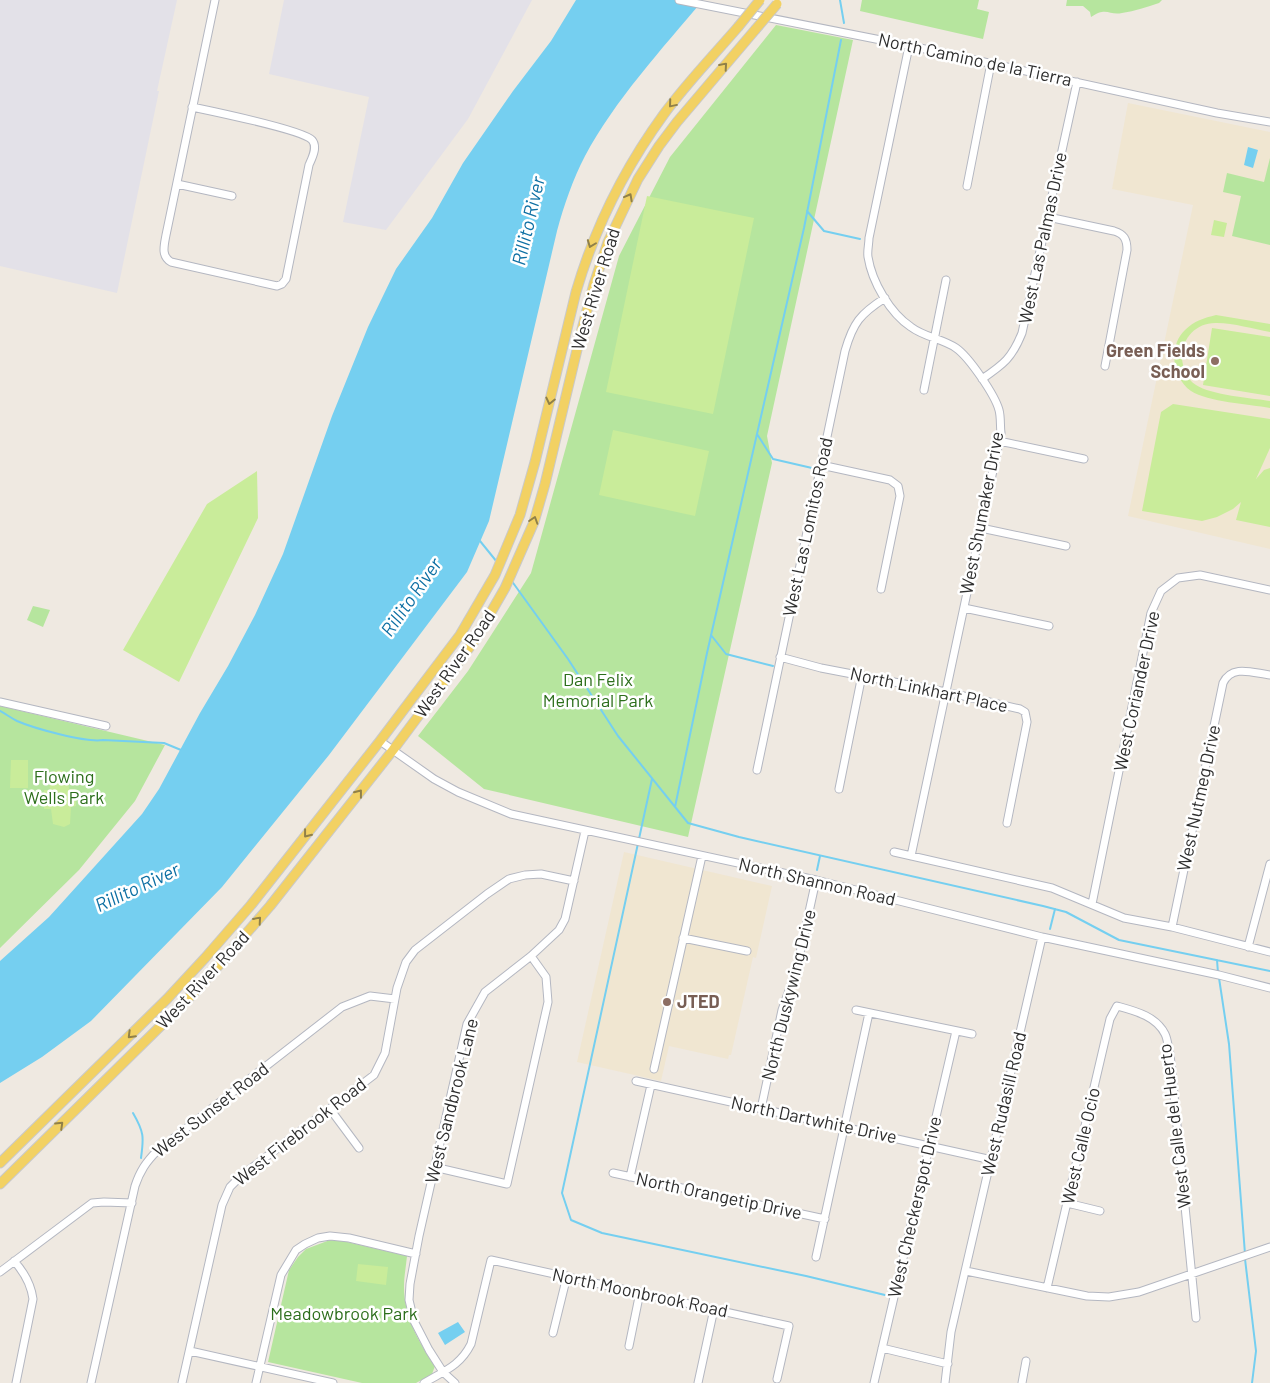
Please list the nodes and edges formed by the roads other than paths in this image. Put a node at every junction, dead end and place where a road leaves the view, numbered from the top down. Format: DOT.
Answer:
graph roads {
  1 [pos="214,0"];
  2 [pos="679,0"];
  3 [pos="760,0"];
  4 [pos="779,2"];
  5 [pos="909,46"];
  6 [pos="991,63"];
  7 [pos="1077,82"];
  8 [pos="192,107"];
  9 [pos="1270,122"];
  10 [pos="177,184"];
  11 [pos="967,186"];
  12 [pos="232,196"];
  13 [pos="602,217"];
  14 [pos="1048,217"];
  15 [pos="616,224"];
  16 [pos="946,280"];
  17 [pos="885,298"];
  18 [pos="934,339"];
  19 [pos="1104,366"];
  20 [pos="982,379"];
  21 [pos="924,390"];
  22 [pos="999,441"];
  23 [pos="1084,459"];
  24 [pos="821,465"];
  25 [pos="981,528"];
  26 [pos="1066,546"];
  27 [pos="881,589"];
  28 [pos="1270,590"];
  29 [pos="964,608"];
  30 [pos="1049,626"];
  31 [pos="780,657"];
  32 [pos="1270,675"];
  33 [pos="862,676"];
  34 [pos="946,692"];
  35 [pos="0,702"];
  36 [pos="106,726"];
  37 [pos="380,740"];
  38 [pos="393,750"];
  39 [pos="757,770"];
  40 [pos="839,789"];
  41 [pos="1007,823"];
  42 [pos="585,831"];
  43 [pos="894,852"];
  44 [pos="702,856"];
  45 [pos="911,856"];
  46 [pos="1270,864"];
  47 [pos="816,880"];
  48 [pos="574,881"];
  49 [pos="1092,904"];
  50 [pos="1172,927"];
  51 [pos="1042,937"];
  52 [pos="684,938"];
  53 [pos="1248,946"];
  54 [pos="747,951"];
  55 [pos="1270,952"];
  56 [pos="531,956"];
  57 [pos="1270,988"];
  58 [pos="395,998"];
  59 [pos="1117,1006"];
  60 [pos="856,1010"];
  61 [pos="869,1013"];
  62 [pos="956,1031"];
  63 [pos="972,1034"];
  64 [pos="654,1069"];
  65 [pos="636,1081"];
  66 [pos="651,1084"];
  67 [pos="330,1108"];
  68 [pos="761,1110"];
  69 [pos="844,1127"];
  70 [pos="28,1136"];
  71 [pos="930,1145"];
  72 [pos="37,1147"];
  73 [pos="359,1148"];
  74 [pos="992,1160"];
  75 [pos="0,1163"];
  76 [pos="434,1167"];
  77 [pos="612,1173"];
  78 [pos="630,1177"];
  79 [pos="0,1184"];
  80 [pos="132,1203"];
  81 [pos="1067,1203"];
  82 [pos="1100,1211"];
  83 [pos="824,1219"];
  84 [pos="1270,1247"];
  85 [pos="416,1254"];
  86 [pos="816,1257"];
  87 [pos="14,1261"];
  88 [pos="966,1271"];
  89 [pos="0,1272"];
  90 [pos="1191,1275"];
  91 [pos="567,1276"];
  92 [pos="1048,1288"];
  93 [pos="640,1292"];
  94 [pos="714,1309"];
  95 [pos="1196,1318"];
  96 [pos="553,1333"];
  97 [pos="629,1346"];
  98 [pos="882,1348"];
  99 [pos="190,1351"];
  100 [pos="1026,1361"];
  101 [pos="948,1364"];
  102 [pos="259,1367"];
  103 [pos="444,1372"];
  104 [pos="777,1379"];
  105 [pos="16,1383"];
  106 [pos="91,1383"];
  107 [pos="182,1383"];
  108 [pos="256,1383"];
  109 [pos="332,1383"];
  110 [pos="424,1383"];
  111 [pos="455,1383"];
  112 [pos="698,1383"];
  113 [pos="874,1383"];
  114 [pos="945,1383"];
  115 [pos="1022,1383"];
  1 -- 8 [label="street"];
  2 -- 5 [label="street, North Camino de la Tierra"];
  3 -- 13 [label="main road, West River Road, one-way, bridge"];
  15 -- 4 [label="main road, West River Road, one-way, bridge"];
  5 -- 6 [label="street, North Camino de la Tierra"];
  5 -- 17 [label="street, West Shumaker Drive"];
  6 -- 7 [label="street, North Camino de la Tierra"];
  6 -- 11 [label="street"];
  7 -- 9 [label="street, North Camino de la Tierra"];
  7 -- 14 [label="street, West Las Palmas Drive"];
  8 -- 10 [label="street"];
  8 -- 10 [label="street"];
  10 -- 12 [label="street"];
  13 -- 15 [label="main road"];
  13 -- 37 [label="main road, West River Road, one-way"];
  14 -- 19 [label="street"];
  14 -- 20 [label="street, West Las Palmas Drive"];
  38 -- 15 [label="main road, West River Road, one-way"];
  16 -- 18 [label="street"];
  17 -- 18 [label="street, West Shumaker Drive"];
  17 -- 24 [label="street, West Las Lomitos Road"];
  18 -- 20 [label="street, West Shumaker Drive"];
  18 -- 21 [label="street"];
  20 -- 22 [label="street, West Shumaker Drive"];
  22 -- 23 [label="street"];
  22 -- 25 [label="street, West Shumaker Drive"];
  24 -- 27 [label="street"];
  24 -- 31 [label="street, West Las Lomitos Road"];
  25 -- 26 [label="street"];
  25 -- 29 [label="street, West Shumaker Drive"];
  28 -- 49 [label="street, West Coriander Drive"];
  29 -- 30 [label="street"];
  29 -- 34 [label="street, West Shumaker Drive"];
  31 -- 33 [label="street, North Linkhart Place"];
  31 -- 39 [label="street, West Las Lomitos Road"];
  32 -- 50 [label="street, West Nutmeg Drive"];
  33 -- 34 [label="street, North Linkhart Place"];
  33 -- 40 [label="street"];
  34 -- 41 [label="street, North Linkhart Place"];
  34 -- 45 [label="street, West Shumaker Drive"];
  35 -- 36 [label="street"];
  37 -- 38 [label="street, North Shannon Road"];
  37 -- 70 [label="main road, West River Road, one-way"];
  38 -- 42 [label="street, North Shannon Road"];
  72 -- 38 [label="main road, West River Road, one-way"];
  42 -- 44 [label="street, North Shannon Road"];
  42 -- 48 [label="street, West Sandbrook Lane"];
  43 -- 45 [label="street"];
  44 -- 47 [label="street, North Shannon Road"];
  44 -- 52 [label="street"];
  45 -- 49 [label="street"];
  46 -- 53 [label="street"];
  47 -- 51 [label="street, North Shannon Road"];
  47 -- 68 [label="street, North Duskywing Drive"];
  48 -- 56 [label="street, West Sandbrook Lane"];
  48 -- 58 [label="street, West Firebrook Road"];
  49 -- 50 [label="street"];
  50 -- 53 [label="street"];
  51 -- 57 [label="street, North Shannon Road"];
  51 -- 74 [label="street, West Rudasill Road"];
  52 -- 54 [label="street"];
  52 -- 64 [label="street"];
  53 -- 55 [label="street"];
  56 -- 76 [label="street, West Sandbrook Lane"];
  56 -- 76 [label="street"];
  58 -- 67 [label="street, West Firebrook Road"];
  58 -- 80 [label="street, West Sunset Road"];
  59 -- 81 [label="street, West Calle Ocio"];
  59 -- 90 [label="street, West Calle del Huerto"];
  60 -- 61 [label="street"];
  61 -- 62 [label="street"];
  61 -- 69 [label="street"];
  62 -- 63 [label="street"];
  62 -- 71 [label="street, West Checkerspot Drive"];
  65 -- 66 [label="street, North Dartwhite Drive"];
  66 -- 68 [label="street, North Dartwhite Drive"];
  66 -- 78 [label="street"];
  67 -- 73 [label="street"];
  67 -- 99 [label="street, West Firebrook Road"];
  68 -- 69 [label="street, North Dartwhite Drive"];
  69 -- 71 [label="street, North Dartwhite Drive"];
  69 -- 83 [label="street"];
  70 -- 72 [label="main road"];
  70 -- 75 [label="main road, West River Road"];
  71 -- 74 [label="street, North Dartwhite Drive"];
  71 -- 98 [label="street, West Checkerspot Drive"];
  72 -- 79 [label="main road, West River Road"];
  74 -- 88 [label="street, West Rudasill Road"];
  76 -- 85 [label="street, West Sandbrook Lane"];
  77 -- 78 [label="street, North Orangetip Drive"];
  78 -- 83 [label="street, North Orangetip Drive"];
  80 -- 87 [label="street"];
  80 -- 106 [label="street, West Sunset Road"];
  81 -- 82 [label="street"];
  81 -- 92 [label="street, West Calle Ocio"];
  83 -- 86 [label="street"];
  84 -- 90 [label="street"];
  85 -- 102 [label="street"];
  85 -- 103 [label="street, West Sandbrook Lane"];
  87 -- 89 [label="street"];
  87 -- 105 [label="street"];
  88 -- 92 [label="street"];
  88 -- 101 [label="street, West Rudasill Road"];
  90 -- 92 [label="street"];
  90 -- 95 [label="street, West Calle del Huerto"];
  91 -- 93 [label="street, North Moonbrook Road"];
  91 -- 96 [label="street"];
  91 -- 103 [label="street, North Moonbrook Road"];
  93 -- 94 [label="street, North Moonbrook Road"];
  93 -- 97 [label="street"];
  94 -- 104 [label="street, North Moonbrook Road"];
  94 -- 112 [label="street"];
  98 -- 101 [label="street"];
  98 -- 113 [label="street, West Checkerspot Drive"];
  99 -- 102 [label="street"];
  99 -- 107 [label="street, West Firebrook Road"];
  100 -- 115 [label="street"];
  101 -- 114 [label="street, West Rudasill Road"];
  102 -- 108 [label="street"];
  102 -- 109 [label="street"];
  103 -- 110 [label="street"];
  103 -- 111 [label="street, West Sandbrook Lane"];
}
